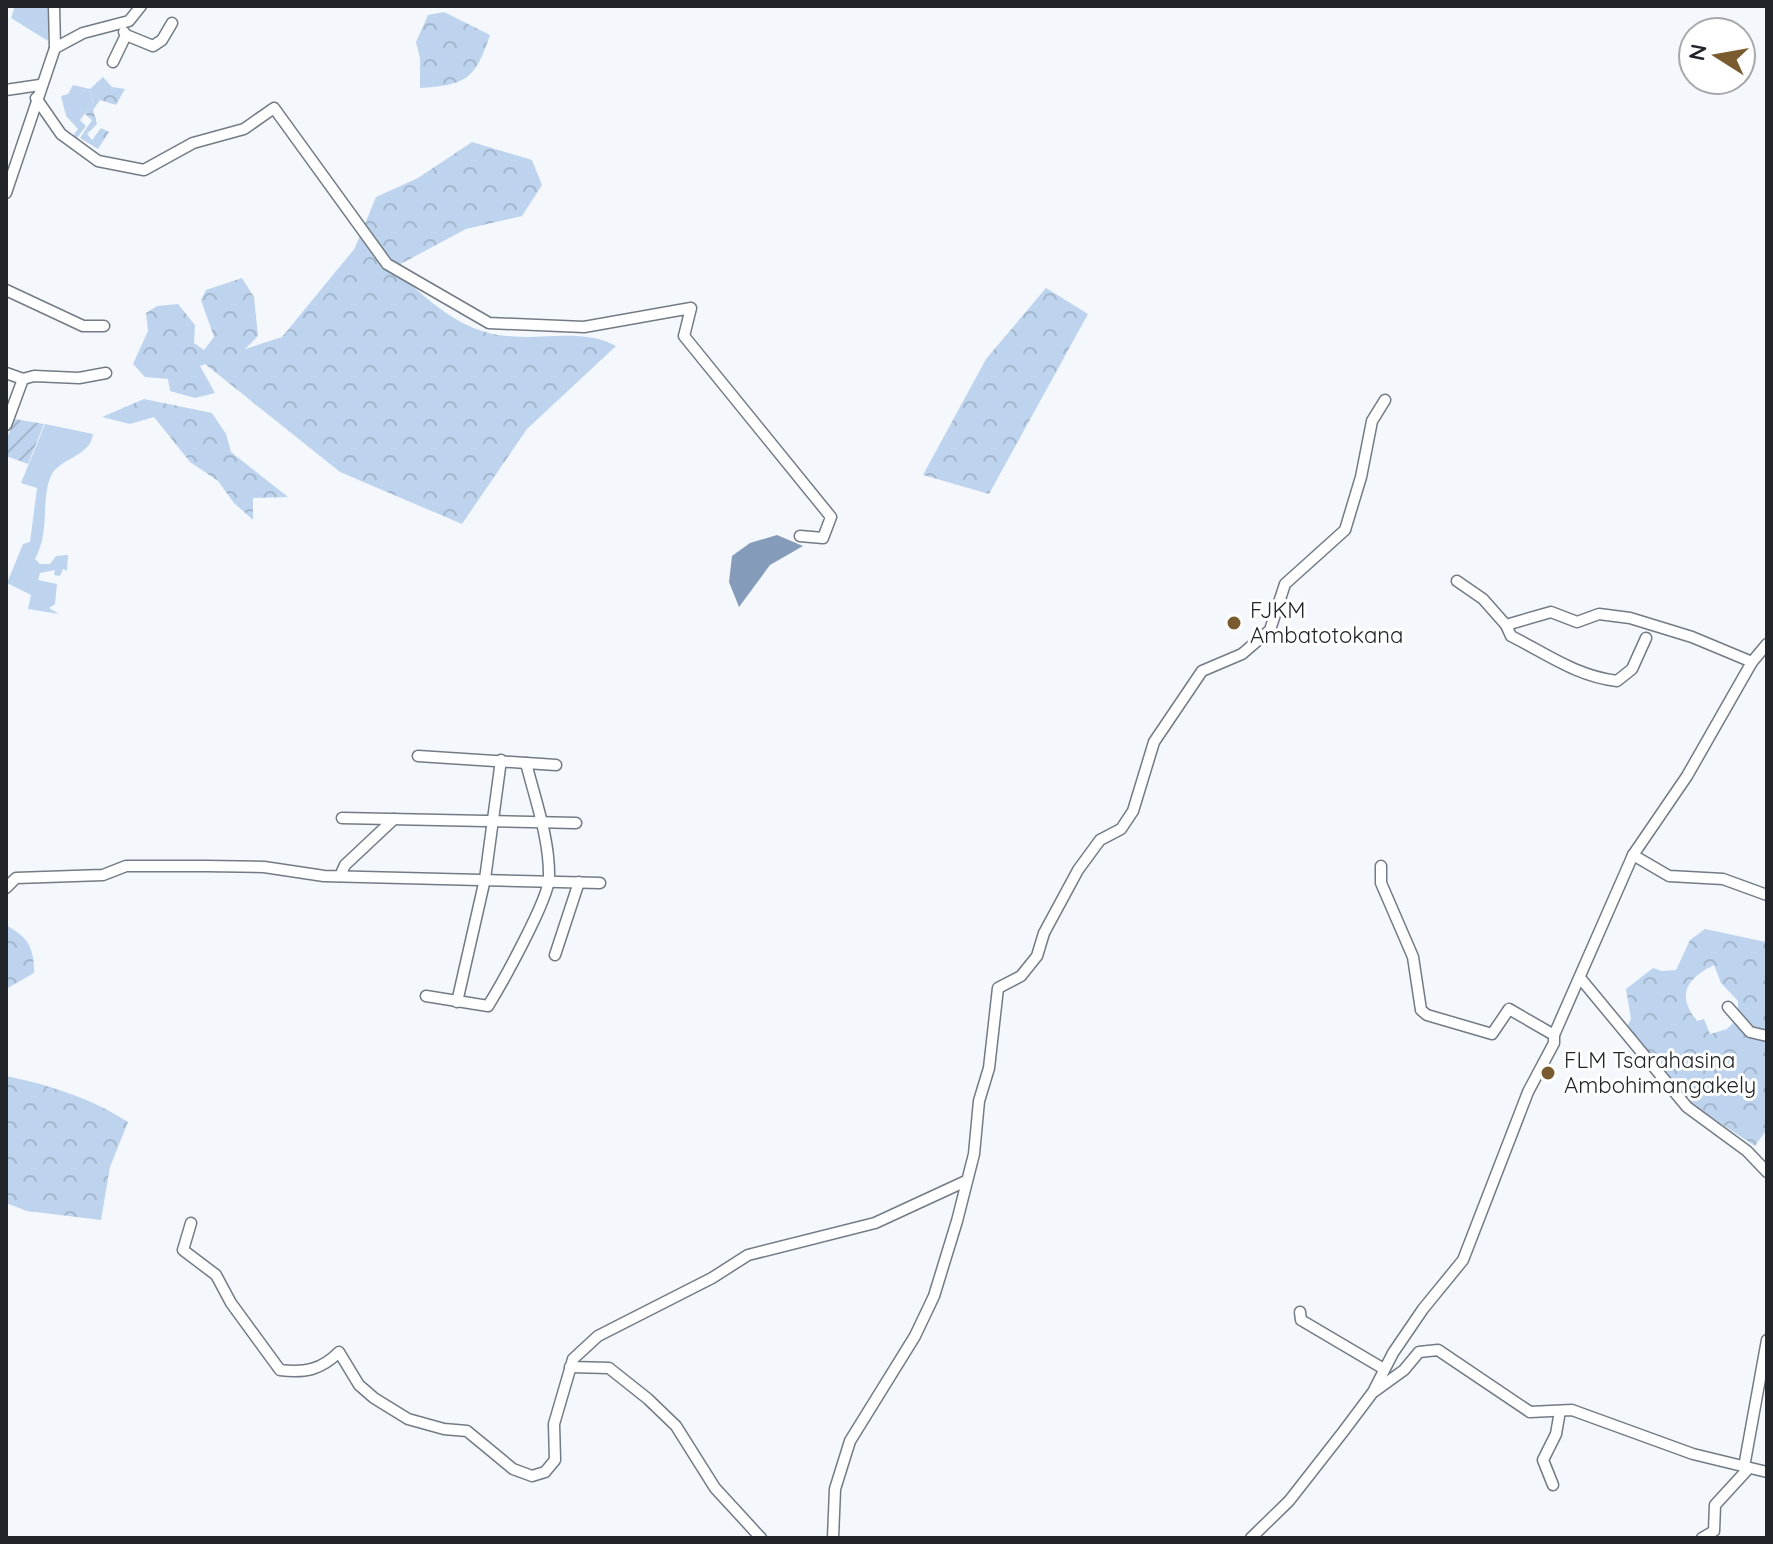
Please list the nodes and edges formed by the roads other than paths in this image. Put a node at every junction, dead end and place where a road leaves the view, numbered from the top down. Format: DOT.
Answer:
graph roads {
  1 [pos="54,6"];
  2 [pos="141,6"];
  3 [pos="172,23"];
  4 [pos="117,24"];
  5 [pos="126,35"];
  6 [pos="55,48"];
  7 [pos="113,62"];
  8 [pos="40,85"];
  9 [pos="6,90"];
  10 [pos="36,98"];
  11 [pos="6,193"];
  12 [pos="6,290"];
  13 [pos="104,326"];
  14 [pos="6,373"];
  15 [pos="106,373"];
  16 [pos="23,379"];
  17 [pos="1385,400"];
  18 [pos="6,425"];
  19 [pos="800,536"];
  20 [pos="1457,581"];
  21 [pos="1506,625"];
  22 [pos="1646,638"];
  23 [pos="1767,644"];
  24 [pos="1752,662"];
  25 [pos="418,756"];
  26 [pos="501,760"];
  27 [pos="526,763"];
  28 [pos="556,765"];
  29 [pos="342,818"];
  30 [pos="394,819"];
  31 [pos="541,822"];
  32 [pos="493,823"];
  33 [pos="576,823"];
  34 [pos="1633,855"];
  35 [pos="1381,866"];
  36 [pos="340,876"];
  37 [pos="485,879"];
  38 [pos="550,881"];
  39 [pos="579,882"];
  40 [pos="600,883"];
  41 [pos="6,888"];
  42 [pos="1767,895"];
  43 [pos="555,955"];
  44 [pos="1581,979"];
  45 [pos="426,996"];
  46 [pos="457,1002"];
  47 [pos="1728,1007"];
  48 [pos="1554,1035"];
  49 [pos="1767,1036"];
  50 [pos="1767,1172"];
  51 [pos="966,1181"];
  52 [pos="191,1223"];
  53 [pos="1300,1312"];
  54 [pos="1767,1340"];
  55 [pos="570,1367"];
  56 [pos="1384,1369"];
  57 [pos="1373,1392"];
  58 [pos="1560,1411"];
  59 [pos="1746,1468"];
  60 [pos="1767,1472"];
  61 [pos="1553,1485"];
  62 [pos="761,1538"];
  63 [pos="833,1538"];
  64 [pos="1251,1538"];
  65 [pos="1702,1538"];
  1 -- 6 [label="street"];
  2 -- 4 [label="street"];
  3 -- 5 [label="street"];
  4 -- 5 [label="street"];
  4 -- 6 [label="street"];
  5 -- 7 [label="street"];
  6 -- 8 [label="street"];
  8 -- 9 [label="street"];
  8 -- 10 [label="street"];
  10 -- 11 [label="street"];
  10 -- 19 [label="street"];
  12 -- 13 [label="street"];
  14 -- 16 [label="street"];
  15 -- 16 [label="street"];
  16 -- 18 [label="street"];
  17 -- 51 [label="street"];
  20 -- 21 [label="street"];
  21 -- 22 [label="street"];
  21 -- 24 [label="street"];
  23 -- 24 [label="street"];
  24 -- 34 [label="street"];
  25 -- 26 [label="street"];
  26 -- 27 [label="street"];
  26 -- 32 [label="street"];
  27 -- 28 [label="street"];
  27 -- 31 [label="street"];
  29 -- 30 [label="street"];
  30 -- 32 [label="street"];
  30 -- 36 [label="street"];
  31 -- 32 [label="street"];
  31 -- 33 [label="street"];
  31 -- 38 [label="street"];
  32 -- 37 [label="street"];
  34 -- 42 [label="street"];
  34 -- 44 [label="street"];
  35 -- 48 [label="street"];
  36 -- 37 [label="street"];
  36 -- 41 [label="street"];
  37 -- 38 [label="street"];
  37 -- 46 [label="street"];
  38 -- 39 [label="street"];
  38 -- 46 [label="street"];
  39 -- 40 [label="street"];
  39 -- 43 [label="street"];
  44 -- 48 [label="street"];
  44 -- 50 [label="street"];
  45 -- 46 [label="street"];
  47 -- 49 [label="street"];
  48 -- 56 [label="street"];
  51 -- 55 [label="street"];
  51 -- 63 [label="street"];
  52 -- 55 [label="street"];
  53 -- 56 [label="street"];
  54 -- 59 [label="street"];
  55 -- 62 [label="street"];
  56 -- 57 [label="street"];
  57 -- 58 [label="street"];
  57 -- 64 [label="street"];
  58 -- 59 [label="street"];
  58 -- 61 [label="street"];
  59 -- 60 [label="street"];
  59 -- 65 [label="street"];
}
